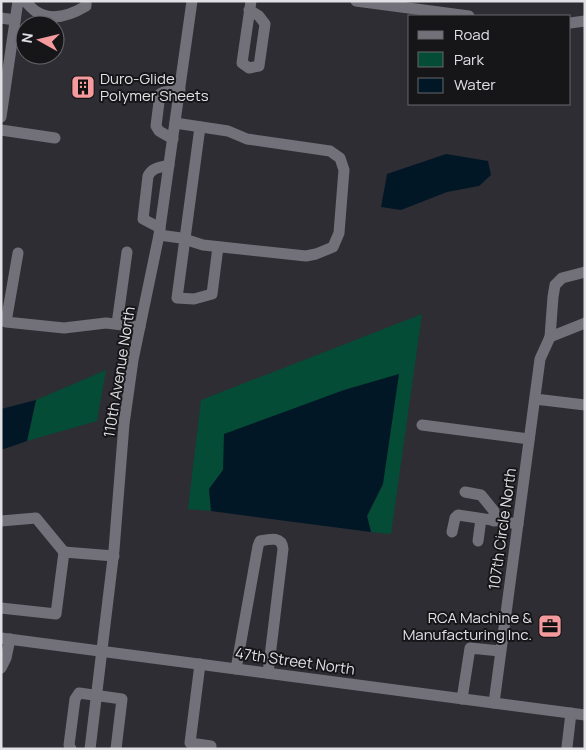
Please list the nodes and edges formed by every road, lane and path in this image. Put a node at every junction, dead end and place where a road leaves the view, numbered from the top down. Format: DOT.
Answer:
graph roads {
  1 [pos="18,1"];
  2 [pos="25,1"];
  3 [pos="86,1"];
  4 [pos="192,1"];
  5 [pos="356,1"];
  6 [pos="16,15"];
  7 [pos="461,15"];
  8 [pos="1,18"];
  9 [pos="15,20"];
  10 [pos="585,21"];
  11 [pos="571,23"];
  12 [pos="180,90"];
  13 [pos="1,117"];
  14 [pos="176,123"];
  15 [pos="200,127"];
  16 [pos="1,130"];
  17 [pos="55,138"];
  18 [pos="173,139"];
  19 [pos="169,165"];
  20 [pos="160,231"];
  21 [pos="184,239"];
  22 [pos="218,247"];
  23 [pos="127,252"];
  24 [pos="18,253"];
  25 [pos="585,272"];
  26 [pos="585,323"];
  27 [pos="117,324"];
  28 [pos="140,327"];
  29 [pos="550,337"];
  30 [pos="535,399"];
  31 [pos="585,405"];
  32 [pos="422,425"];
  33 [pos="529,439"];
  34 [pos="465,492"];
  35 [pos="481,519"];
  36 [pos="494,520"];
  37 [pos="1,521"];
  38 [pos="518,524"];
  39 [pos="452,532"];
  40 [pos="478,541"];
  41 [pos="64,552"];
  42 [pos="114,556"];
  43 [pos="1,608"];
  44 [pos="6,639"];
  45 [pos="102,651"];
  46 [pos="500,651"];
  47 [pos="200,664"];
  48 [pos="1,668"];
  49 [pos="236,669"];
  50 [pos="268,673"];
  51 [pos="96,695"];
  52 [pos="462,699"];
  53 [pos="494,703"];
  54 [pos="571,714"];
  55 [pos="585,715"];
  56 [pos="211,746"];
  57 [pos="567,747"];
  58 [pos="71,749"];
  59 [pos="90,749"];
  60 [pos="116,749"];
  1 -- 6 [label="street"];
  2 -- 3 [label="street"];
  4 -- 12 [label="street, 110th Avenue North"];
  5 -- 7 [label="street"];
  8 -- 9 [label="street"];
  9 -- 13 [label="street"];
  10 -- 11 [label="street"];
  12 -- 14 [label="street, 110th Avenue North"];
  12 -- 18 [label="street"];
  14 -- 15 [label="street"];
  14 -- 18 [label="street, 110th Avenue North"];
  15 -- 21 [label="street"];
  15 -- 22 [label="street"];
  16 -- 17 [label="street"];
  18 -- 19 [label="street, 110th Avenue North"];
  19 -- 20 [label="street, 110th Avenue North"];
  19 -- 20 [label="street"];
  20 -- 21 [label="street"];
  20 -- 28 [label="street, 110th Avenue North"];
  21 -- 22 [label="street"];
  21 -- 22 [label="street"];
  23 -- 27 [label="street"];
  24 -- 27 [label="street"];
  25 -- 29 [label="street"];
  26 -- 29 [label="street"];
  27 -- 28 [label="street"];
  28 -- 42 [label="street, 110th Avenue North"];
  29 -- 30 [label="street, 107th Circle North"];
  30 -- 31 [label="street"];
  30 -- 33 [label="street, 107th Circle North"];
  32 -- 33 [label="street"];
  33 -- 38 [label="street, 107th Circle North"];
  34 -- 36 [label="street"];
  35 -- 36 [label="street"];
  35 -- 39 [label="street"];
  35 -- 40 [label="street"];
  36 -- 38 [label="street"];
  37 -- 41 [label="street"];
  38 -- 46 [label="street, 107th Circle North"];
  41 -- 42 [label="street"];
  41 -- 43 [label="street"];
  42 -- 45 [label="street, 110th Avenue North"];
  44 -- 45 [label="street, 47th Street North"];
  44 -- 48 [label="street"];
  45 -- 47 [label="street, 47th Street North"];
  45 -- 51 [label="street, 110th Avenue North"];
  46 -- 52 [label="street"];
  46 -- 53 [label="street, 107th Circle North"];
  47 -- 49 [label="street, 47th Street North"];
  47 -- 56 [label="street"];
  49 -- 50 [label="street, 47th Street North"];
  49 -- 50 [label="street"];
  50 -- 52 [label="street, 47th Street North"];
  51 -- 58 [label="street"];
  51 -- 59 [label="street, 110th Avenue North"];
  51 -- 60 [label="street"];
  52 -- 53 [label="street, 47th Street North"];
  53 -- 54 [label="street, 47th Street North"];
  54 -- 55 [label="street, 47th Street North"];
  54 -- 57 [label="street"];
}
